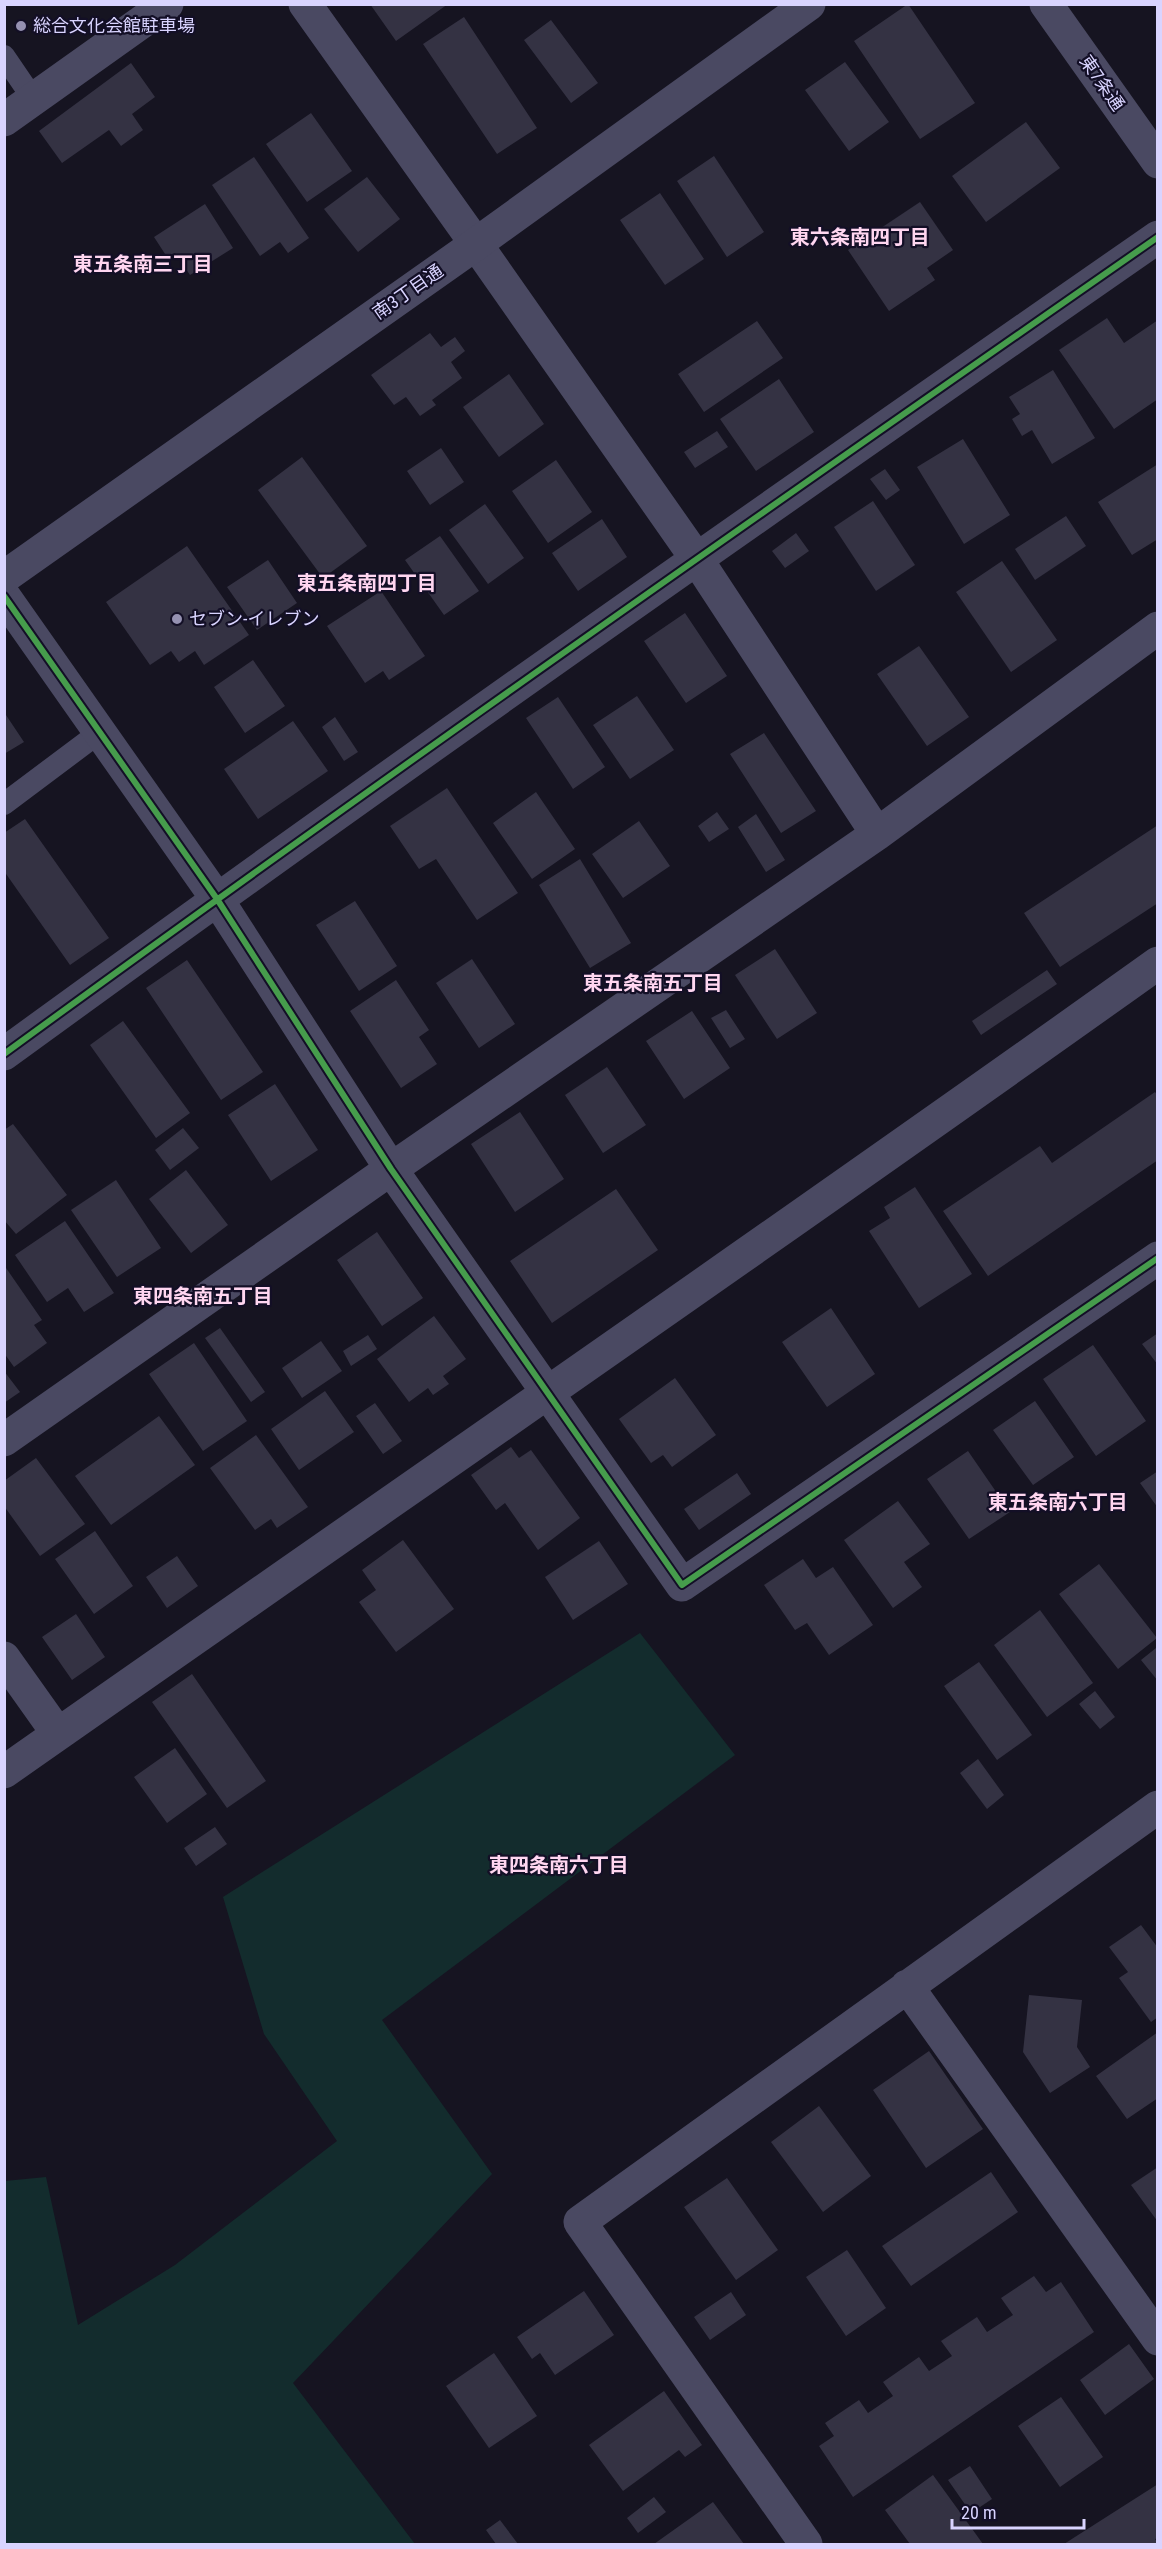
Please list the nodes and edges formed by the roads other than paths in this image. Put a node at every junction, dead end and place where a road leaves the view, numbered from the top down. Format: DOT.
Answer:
graph roads {
  1 [pos="167,4"];
  2 [pos="305,4"];
  3 [pos="808,4"];
  4 [pos="1046,4"];
  5 [pos="4,56"];
  6 [pos="34,99"];
  7 [pos="4,120"];
  8 [pos="1158,162"];
  9 [pos="1158,237"];
  10 [pos="477,244"];
  11 [pos="696,558"];
  12 [pos="4,577"];
  13 [pos="4,596"];
  14 [pos="1158,628"];
  15 [pos="100,732"];
  16 [pos="4,804"];
  17 [pos="877,834"];
  18 [pos="217,899"];
  19 [pos="1158,963"];
  20 [pos="4,1054"];
  21 [pos="391,1169"];
  22 [pos="1158,1258"];
  23 [pos="546,1392"];
  24 [pos="4,1440"];
  25 [pos="4,1658"];
  26 [pos="58,1734"];
  27 [pos="4,1772"];
  28 [pos="1158,1807"];
  29 [pos="907,1986"];
  30 [pos="1158,2339"];
  31 [pos="806,2544"];
  1 -- 6 [label="street"];
  2 -- 10 [label="street"];
  3 -- 10 [label="street, 南3丁目通"];
  4 -- 8 [label="street, 東7条通"];
  5 -- 6 [label="lane"];
  6 -- 7 [label="street"];
  9 -- 11 [label="street"];
  10 -- 11 [label="street"];
  10 -- 12 [label="street, 南3丁目通"];
  11 -- 17 [label="street"];
  11 -- 18 [label="street"];
  13 -- 15 [label="street"];
  14 -- 17 [label="street"];
  15 -- 16 [label="lane"];
  15 -- 18 [label="street"];
  17 -- 21 [label="street"];
  18 -- 20 [label="street"];
  18 -- 21 [label="street"];
  19 -- 23 [label="street"];
  21 -- 23 [label="street"];
  21 -- 24 [label="street"];
  22 -- 23 [label="street"];
  23 -- 26 [label="street"];
  25 -- 26 [label="street"];
  26 -- 27 [label="street"];
  28 -- 29 [label="street"];
  29 -- 30 [label="street"];
  29 -- 31 [label="street"];
}
